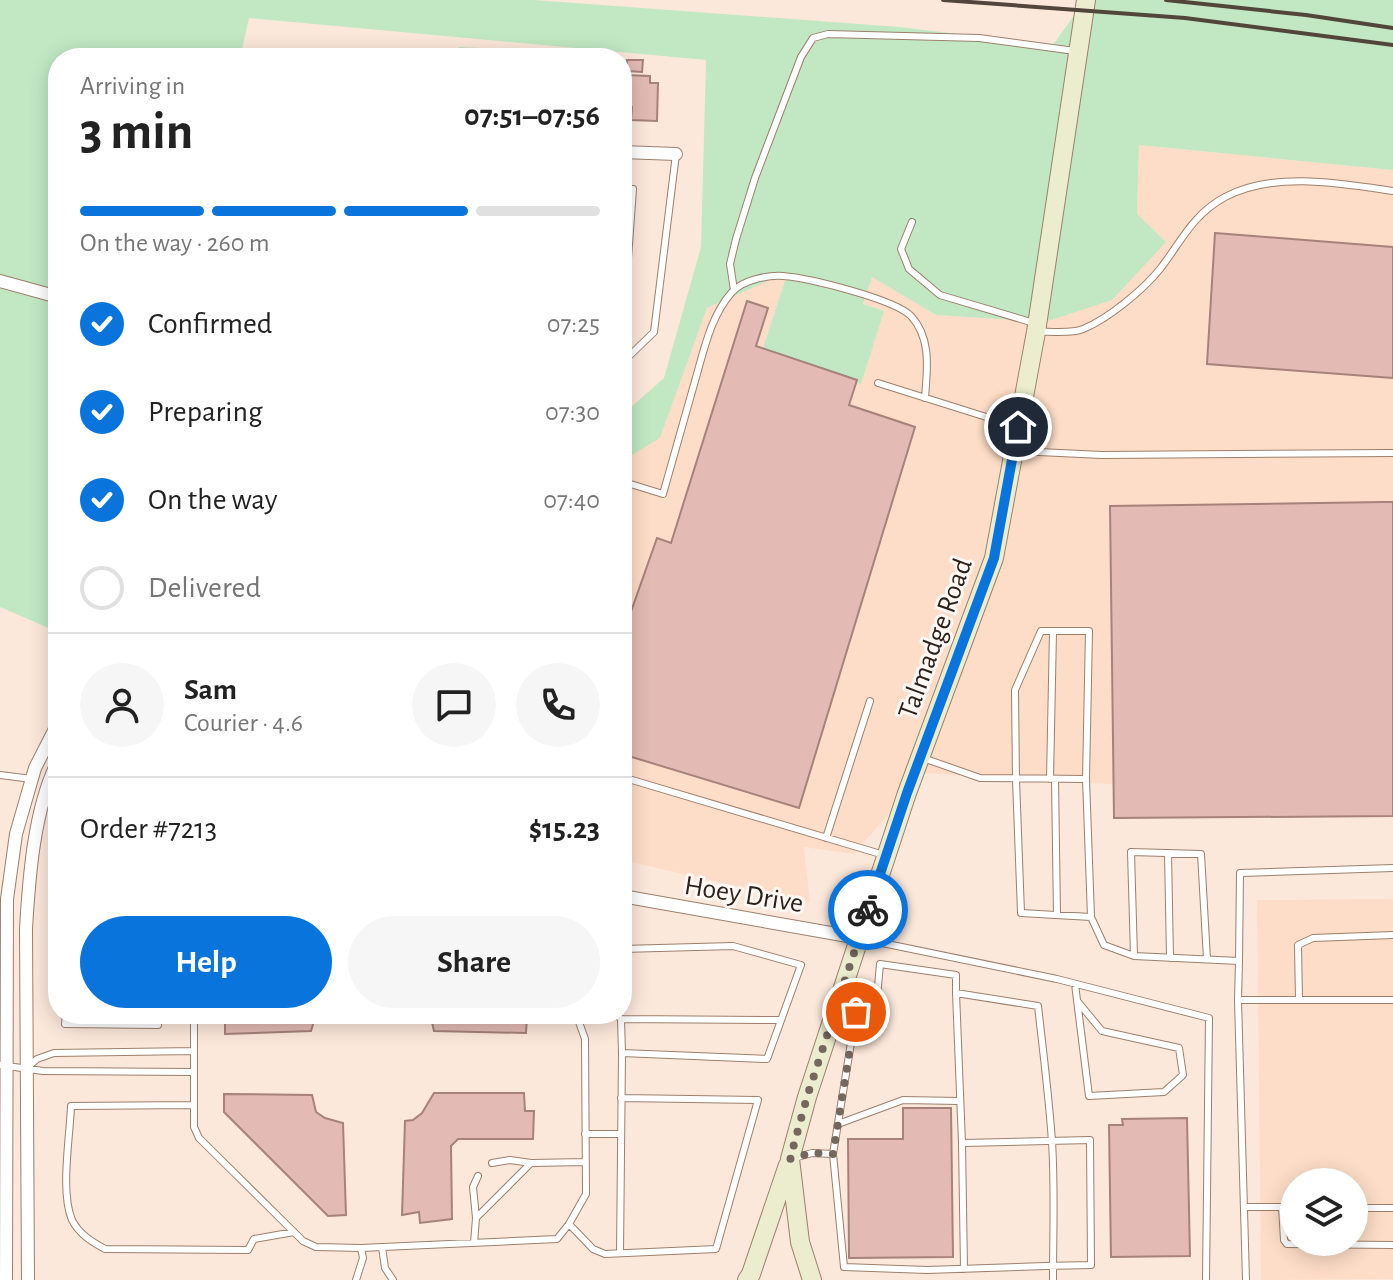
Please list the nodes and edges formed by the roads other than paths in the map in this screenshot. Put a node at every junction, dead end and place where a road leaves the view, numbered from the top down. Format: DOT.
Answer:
graph roads {
  1 [pos="1086,0"];
  2 [pos="1078,51"];
  3 [pos="632,152"];
  4 [pos="676,154"];
  5 [pos="633,189"];
  6 [pos="1393,191"];
  7 [pos="633,200"];
  8 [pos="632,205"];
  9 [pos="912,222"];
  10 [pos="0,281"];
  11 [pos="734,290"];
  12 [pos="48,294"];
  13 [pos="1037,328"];
  14 [pos="632,353"];
  15 [pos="878,383"];
  16 [pos="925,398"];
  17 [pos="1018,427"];
  18 [pos="1014,451"];
  19 [pos="1393,453"];
  20 [pos="632,484"];
  21 [pos="1053,631"];
  22 [pos="870,701"];
  23 [pos="48,745"];
  24 [pos="920,757"];
  25 [pos="0,775"];
  26 [pos="32,779"];
  27 [pos="1053,779"];
  28 [pos="1086,779"];
  29 [pos="632,780"];
  30 [pos="1016,780"];
  31 [pos="48,793"];
  32 [pos="826,838"];
  33 [pos="1168,853"];
  34 [pos="887,856"];
  35 [pos="1393,868"];
  36 [pos="632,898"];
  37 [pos="1057,915"];
  38 [pos="1091,917"];
  39 [pos="1393,935"];
  40 [pos="859,938"];
  41 [pos="632,949"];
  42 [pos="1134,956"];
  43 [pos="1170,958"];
  44 [pos="1207,959"];
  45 [pos="1239,961"];
  46 [pos="1075,984"];
  47 [pos="956,993"];
  48 [pos="1238,1000"];
  49 [pos="1299,1000"];
  50 [pos="1393,1000"];
  51 [pos="1078,1002"];
  52 [pos="632,1016"];
  53 [pos="781,1020"];
  54 [pos="65,1024"];
  55 [pos="158,1024"];
  56 [pos="194,1024"];
  57 [pos="580,1024"];
  58 [pos="620,1024"];
  59 [pos="194,1051"];
  60 [pos="622,1053"];
  61 [pos="3,1065"];
  62 [pos="27,1067"];
  63 [pos="194,1072"];
  64 [pos="621,1098"];
  65 [pos="959,1101"];
  66 [pos="193,1105"];
  67 [pos="838,1124"];
  68 [pos="585,1134"];
  69 [pos="620,1134"];
  70 [pos="962,1143"];
  71 [pos="1052,1143"];
  72 [pos="833,1154"];
  73 [pos="790,1159"];
  74 [pos="586,1162"];
  75 [pos="492,1163"];
  76 [pos="531,1163"];
  77 [pos="478,1176"];
  78 [pos="1244,1207"];
  79 [pos="1280,1207"];
  80 [pos="1368,1208"];
  81 [pos="1393,1208"];
  82 [pos="476,1218"];
  83 [pos="569,1224"];
  84 [pos="294,1232"];
  85 [pos="474,1243"];
  86 [pos="1368,1245"];
  87 [pos="1393,1245"];
  88 [pos="382,1247"];
  89 [pos="361,1248"];
  90 [pos="620,1253"];
  91 [pos="1053,1266"];
  92 [pos="964,1269"];
  93 [pos="927,1270"];
  94 [pos="6,1280"];
  95 [pos="28,1280"];
  96 [pos="356,1280"];
  97 [pos="393,1280"];
  98 [pos="747,1280"];
  99 [pos="812,1280"];
  100 [pos="927,1280"];
  101 [pos="1053,1280"];
  102 [pos="1206,1280"];
  103 [pos="1246,1280"];
  1 -- 2 [label="street, Talmadge Road"];
  2 -- 11 [label="lane"];
  2 -- 13 [label="street, Talmadge Road"];
  3 -- 4 [label="street"];
  4 -- 14 [label="lane"];
  5 -- 7 [label="lane"];
  6 -- 13 [label="lane"];
  7 -- 8 [label="lane"];
  9 -- 13 [label="lane"];
  10 -- 12 [label="street"];
  11 -- 16 [label="lane"];
  11 -- 20 [label="lane"];
  13 -- 17 [label="street, Talmadge Road"];
  15 -- 16 [label="lane"];
  16 -- 17 [label="lane"];
  17 -- 18 [label="street, Talmadge Road"];
  18 -- 19 [label="lane"];
  18 -- 24 [label="street, Talmadge Road"];
  21 -- 27 [label="lane"];
  21 -- 28 [label="lane"];
  21 -- 30 [label="lane"];
  22 -- 32 [label="lane"];
  23 -- 26 [label="street"];
  24 -- 30 [label="lane"];
  24 -- 34 [label="street, Talmadge Road"];
  25 -- 26 [label="lane"];
  26 -- 61 [label="street"];
  27 -- 28 [label="lane"];
  27 -- 30 [label="lane"];
  27 -- 37 [label="lane"];
  28 -- 38 [label="lane"];
  29 -- 32 [label="lane"];
  30 -- 37 [label="lane"];
  31 -- 62 [label="street"];
  32 -- 34 [label="lane"];
  33 -- 42 [label="lane"];
  33 -- 43 [label="lane"];
  33 -- 44 [label="lane"];
  34 -- 40 [label="street, Talmadge Road"];
  35 -- 45 [label="lane"];
  36 -- 40 [label="street, Hoey Drive"];
  37 -- 38 [label="lane"];
  38 -- 42 [label="lane"];
  39 -- 49 [label="lane"];
  40 -- 46 [label="lane"];
  40 -- 73 [label="street, Talmadge Road"];
  41 -- 53 [label="lane"];
  42 -- 43 [label="lane"];
  43 -- 44 [label="lane"];
  44 -- 45 [label="lane"];
  45 -- 48 [label="lane"];
  46 -- 51 [label="lane"];
  46 -- 102 [label="lane"];
  47 -- 65 [label="lane"];
  47 -- 67 [label="lane"];
  47 -- 71 [label="lane"];
  48 -- 49 [label="lane"];
  48 -- 78 [label="lane"];
  49 -- 50 [label="lane"];
  51 -- 51 [label="lane"];
  52 -- 53 [label="lane"];
  53 -- 60 [label="lane"];
  54 -- 55 [label="lane"];
  56 -- 59 [label="lane"];
  57 -- 68 [label="lane"];
  58 -- 60 [label="lane"];
  59 -- 62 [label="lane"];
  59 -- 63 [label="lane"];
  60 -- 64 [label="lane"];
  61 -- 62 [label="lane"];
  61 -- 94 [label="street"];
  62 -- 63 [label="lane"];
  62 -- 95 [label="street"];
  63 -- 66 [label="lane"];
  64 -- 69 [label="lane"];
  64 -- 90 [label="lane"];
  65 -- 67 [label="lane"];
  65 -- 70 [label="lane"];
  66 -- 84 [label="lane"];
  66 -- 84 [label="lane"];
  67 -- 72 [label="lane"];
  68 -- 69 [label="lane"];
  68 -- 74 [label="lane"];
  69 -- 90 [label="lane"];
  70 -- 71 [label="lane"];
  70 -- 92 [label="lane"];
  71 -- 91 [label="lane"];
  71 -- 91 [label="lane"];
  72 -- 73 [label="lane"];
  72 -- 93 [label="lane"];
  73 -- 98 [label="street"];
  73 -- 99 [label="street, Talmadge Road"];
  74 -- 76 [label="lane"];
  74 -- 83 [label="lane"];
  75 -- 76 [label="lane"];
  76 -- 82 [label="lane"];
  77 -- 82 [label="lane"];
  78 -- 79 [label="lane"];
  78 -- 103 [label="lane"];
  80 -- 81 [label="lane"];
  82 -- 85 [label="lane"];
  83 -- 85 [label="lane"];
  83 -- 90 [label="lane"];
  84 -- 89 [label="lane"];
  85 -- 88 [label="lane"];
  86 -- 87 [label="lane"];
  88 -- 89 [label="lane"];
  88 -- 97 [label="lane"];
  89 -- 96 [label="lane"];
  91 -- 92 [label="lane"];
  91 -- 101 [label="lane"];
  92 -- 93 [label="lane"];
  93 -- 100 [label="lane"];
}
